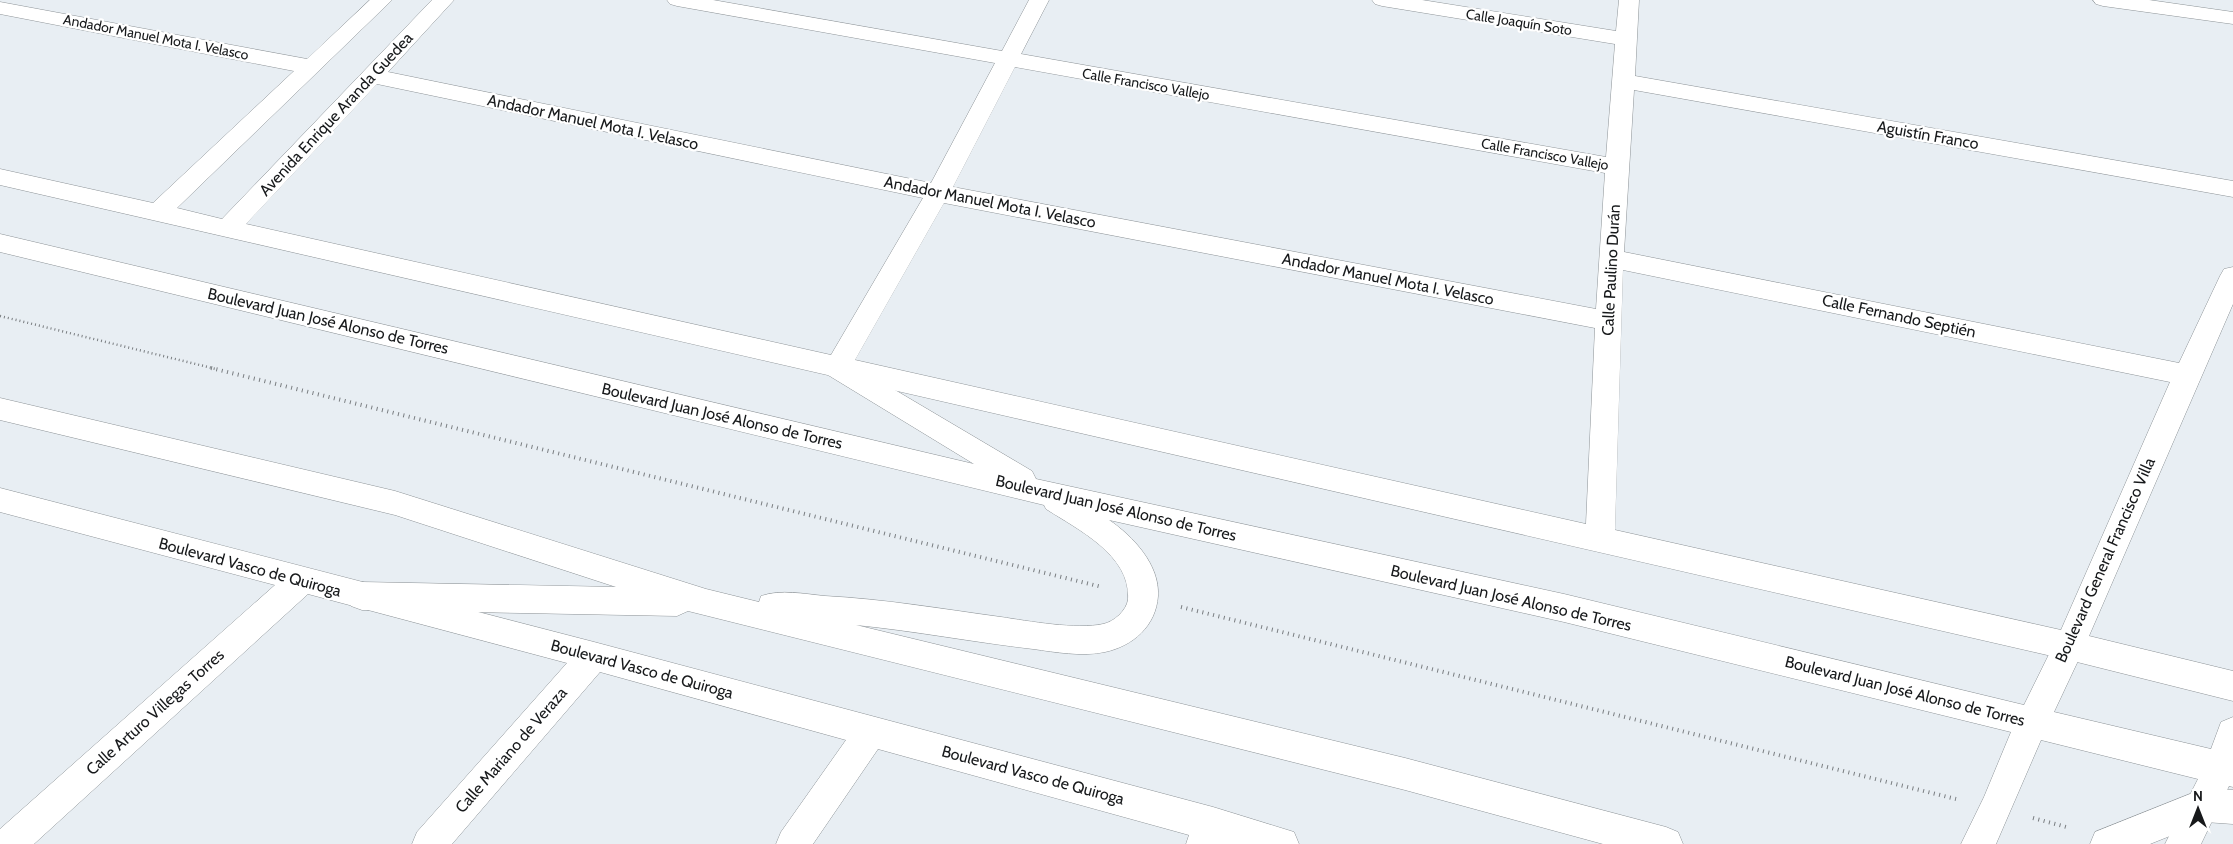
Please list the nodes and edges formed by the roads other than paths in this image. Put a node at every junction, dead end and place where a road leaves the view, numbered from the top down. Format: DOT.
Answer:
graph roads {
  1 [pos="382,0"];
  2 [pos="444,0"];
  3 [pos="677,0"];
  4 [pos="1039,0"];
  5 [pos="1382,0"];
  6 [pos="1630,0"];
  7 [pos="2103,0"];
  8 [pos="0,8"];
  9 [pos="2233,18"];
  10 [pos="1627,39"];
  11 [pos="1008,60"];
  12 [pos="312,67"];
  13 [pos="372,76"];
  14 [pos="1623,81"];
  15 [pos="1616,166"];
  16 [pos="0,177"];
  17 [pos="2233,189"];
  18 [pos="938,193"];
  19 [pos="158,212"];
  20 [pos="227,229"];
  21 [pos="0,243"];
  22 [pos="1611,258"];
  23 [pos="2233,276"];
  24 [pos="1609,322"];
  25 [pos="836,368"];
  26 [pos="2187,375"];
  27 [pos="0,409"];
  28 [pos="1044,493"];
  29 [pos="0,500"];
  30 [pos="1600,540"];
  31 [pos="301,581"];
  32 [pos="362,596"];
  33 [pos="706,602"];
  34 [pos="2069,646"];
  35 [pos="594,656"];
  36 [pos="2233,686"];
  37 [pos="2032,722"];
  38 [pos="872,731"];
  39 [pos="2233,733"];
  40 [pos="2227,770"];
  41 [pos="2219,806"];
  42 [pos="1208,834"];
  43 [pos="2113,842"];
  44 [pos="9,844"];
  45 [pos="429,844"];
  46 [pos="794,844"];
  47 [pos="1282,844"];
  48 [pos="1666,844"];
  49 [pos="1978,844"];
  50 [pos="2182,844"];
  1 -- 12 [label="street"];
  2 -- 13 [label="street, Avenida Enrique Aranda Guedea"];
  3 -- 11 [label="street, Calle Francisco Vallejo"];
  4 -- 11 [label="street"];
  5 -- 10 [label="street, Calle Joaquín Soto"];
  6 -- 10 [label="street, Calle Paulino Durán"];
  7 -- 9 [label="street"];
  8 -- 12 [label="street, Andador Manuel Mota I. Velasco"];
  10 -- 14 [label="street, Calle Paulino Durán"];
  11 -- 15 [label="street, Calle Francisco Vallejo"];
  11 -- 18 [label="street"];
  12 -- 19 [label="street"];
  13 -- 18 [label="street, Andador Manuel Mota I. Velasco"];
  13 -- 20 [label="street, Avenida Enrique Aranda Guedea"];
  14 -- 15 [label="street, Calle Paulino Durán"];
  14 -- 17 [label="street, Aguistín Franco"];
  15 -- 22 [label="street, Calle Paulino Durán"];
  16 -- 19 [label="street"];
  18 -- 24 [label="street, Andador Manuel Mota I. Velasco"];
  18 -- 25 [label="street"];
  19 -- 20 [label="street"];
  20 -- 25 [label="street"];
  21 -- 28 [label="street, Boulevard Juan José Alonso de Torres"];
  22 -- 24 [label="street, Calle Paulino Durán"];
  22 -- 26 [label="street, Calle Fernando Septién"];
  23 -- 26 [label="street, Boulevard General Francisco Villa"];
  24 -- 30 [label="street, Calle Paulino Durán"];
  25 -- 28 [label="street"];
  25 -- 30 [label="street"];
  26 -- 34 [label="street, Boulevard General Francisco Villa"];
  27 -- 33 [label="street"];
  28 -- 33 [label="street"];
  28 -- 37 [label="street, Boulevard Juan José Alonso de Torres"];
  29 -- 31 [label="street, Boulevard Vasco de Quiroga"];
  30 -- 34 [label="street"];
  31 -- 32 [label="street, Boulevard Vasco de Quiroga"];
  31 -- 44 [label="street, Calle Arturo Villegas Torres"];
  32 -- 33 [label="street"];
  32 -- 35 [label="street, Boulevard Vasco de Quiroga"];
  33 -- 48 [label="street"];
  34 -- 36 [label="street"];
  34 -- 37 [label="street, Boulevard General Francisco Villa"];
  35 -- 38 [label="street, Boulevard Vasco de Quiroga"];
  35 -- 45 [label="street, Calle Mariano de Veraza"];
  37 -- 40 [label="street, Boulevard Juan José Alonso de Torres"];
  37 -- 49 [label="street, Boulevard General Francisco Villa"];
  38 -- 42 [label="street, Boulevard Vasco de Quiroga"];
  38 -- 46 [label="street"];
  39 -- 40 [label="street"];
  40 -- 41 [label="street"];
  41 -- 43 [label="street"];
  41 -- 50 [label="street"];
  42 -- 47 [label="street, Boulevard Vasco de Quiroga"];
}
